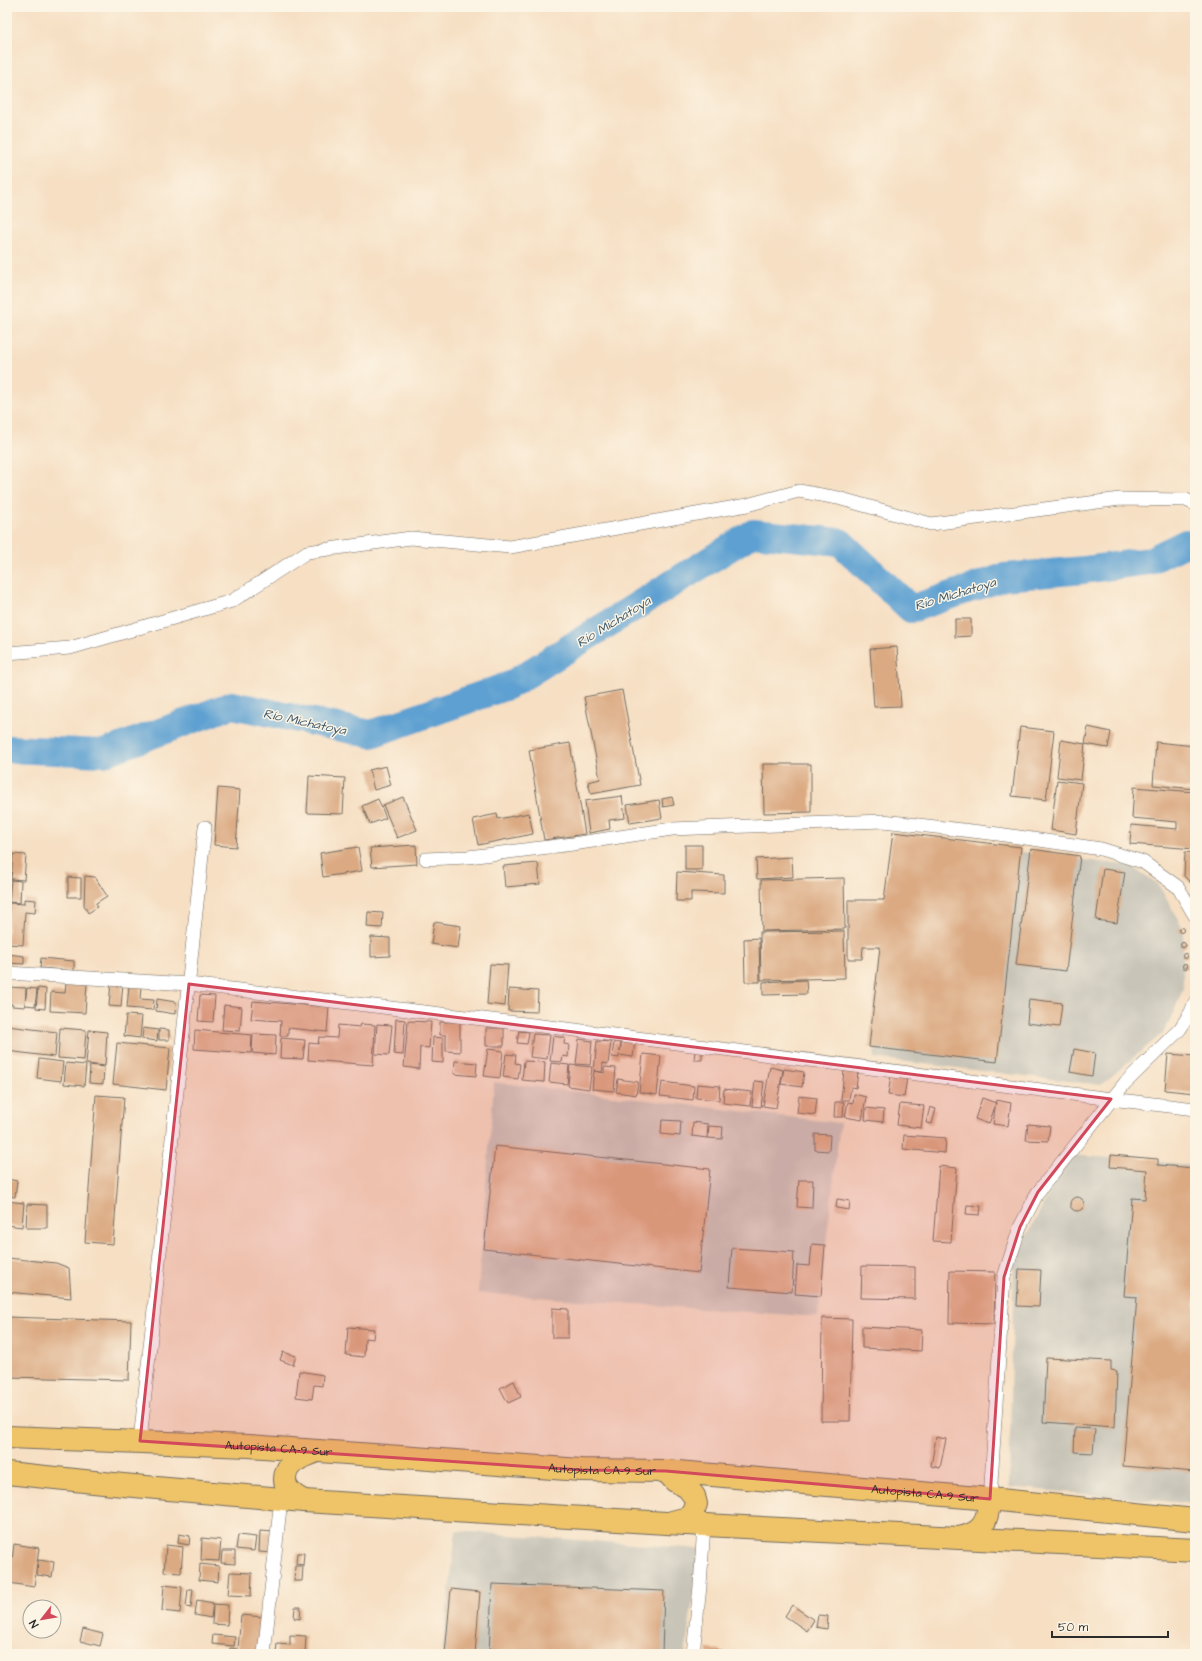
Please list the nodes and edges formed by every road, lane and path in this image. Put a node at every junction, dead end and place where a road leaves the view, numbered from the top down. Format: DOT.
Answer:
graph roads {
  1 [pos="1195,504"];
  2 [pos="7,652"];
  3 [pos="205,827"];
  4 [pos="426,859"];
  5 [pos="1195,916"];
  6 [pos="7,973"];
  7 [pos="189,984"];
  8 [pos="1195,1002"];
  9 [pos="1195,1026"];
  10 [pos="1180,1029"];
  11 [pos="1111,1099"];
  12 [pos="1195,1108"];
  13 [pos="7,1437"];
  14 [pos="140,1441"];
  15 [pos="319,1451"];
  16 [pos="666,1472"];
  17 [pos="7,1473"];
  18 [pos="281,1499"];
  19 [pos="990,1499"];
  20 [pos="304,1501"];
  21 [pos="1195,1520"];
  22 [pos="666,1523"];
  23 [pos="704,1525"];
  24 [pos="956,1538"];
  25 [pos="1195,1550"];
  26 [pos="264,1654"];
  27 [pos="693,1654"];
  1 -- 2 [label="street"];
  3 -- 7 [label="street"];
  4 -- 5 [label="street"];
  6 -- 7 [label="street"];
  7 -- 11 [label="street"];
  7 -- 14 [label="street"];
  8 -- 10 [label="street"];
  9 -- 10 [label="street"];
  10 -- 11 [label="street"];
  11 -- 12 [label="street"];
  11 -- 19 [label="street"];
  13 -- 14 [label="highway, Autopista CA-9 Sur"];
  14 -- 15 [label="highway, Autopista CA-9 Sur"];
  15 -- 16 [label="highway, Autopista CA-9 Sur"];
  15 -- 20 [label="highway"];
  16 -- 19 [label="highway, Autopista CA-9 Sur"];
  16 -- 22 [label="highway"];
  17 -- 18 [label="highway"];
  18 -- 20 [label="highway"];
  18 -- 26 [label="street"];
  19 -- 21 [label="highway, Autopista CA-9 Sur"];
  19 -- 24 [label="highway"];
  20 -- 22 [label="highway"];
  22 -- 23 [label="highway"];
  23 -- 24 [label="highway"];
  23 -- 27 [label="street"];
  24 -- 25 [label="highway"];
}
